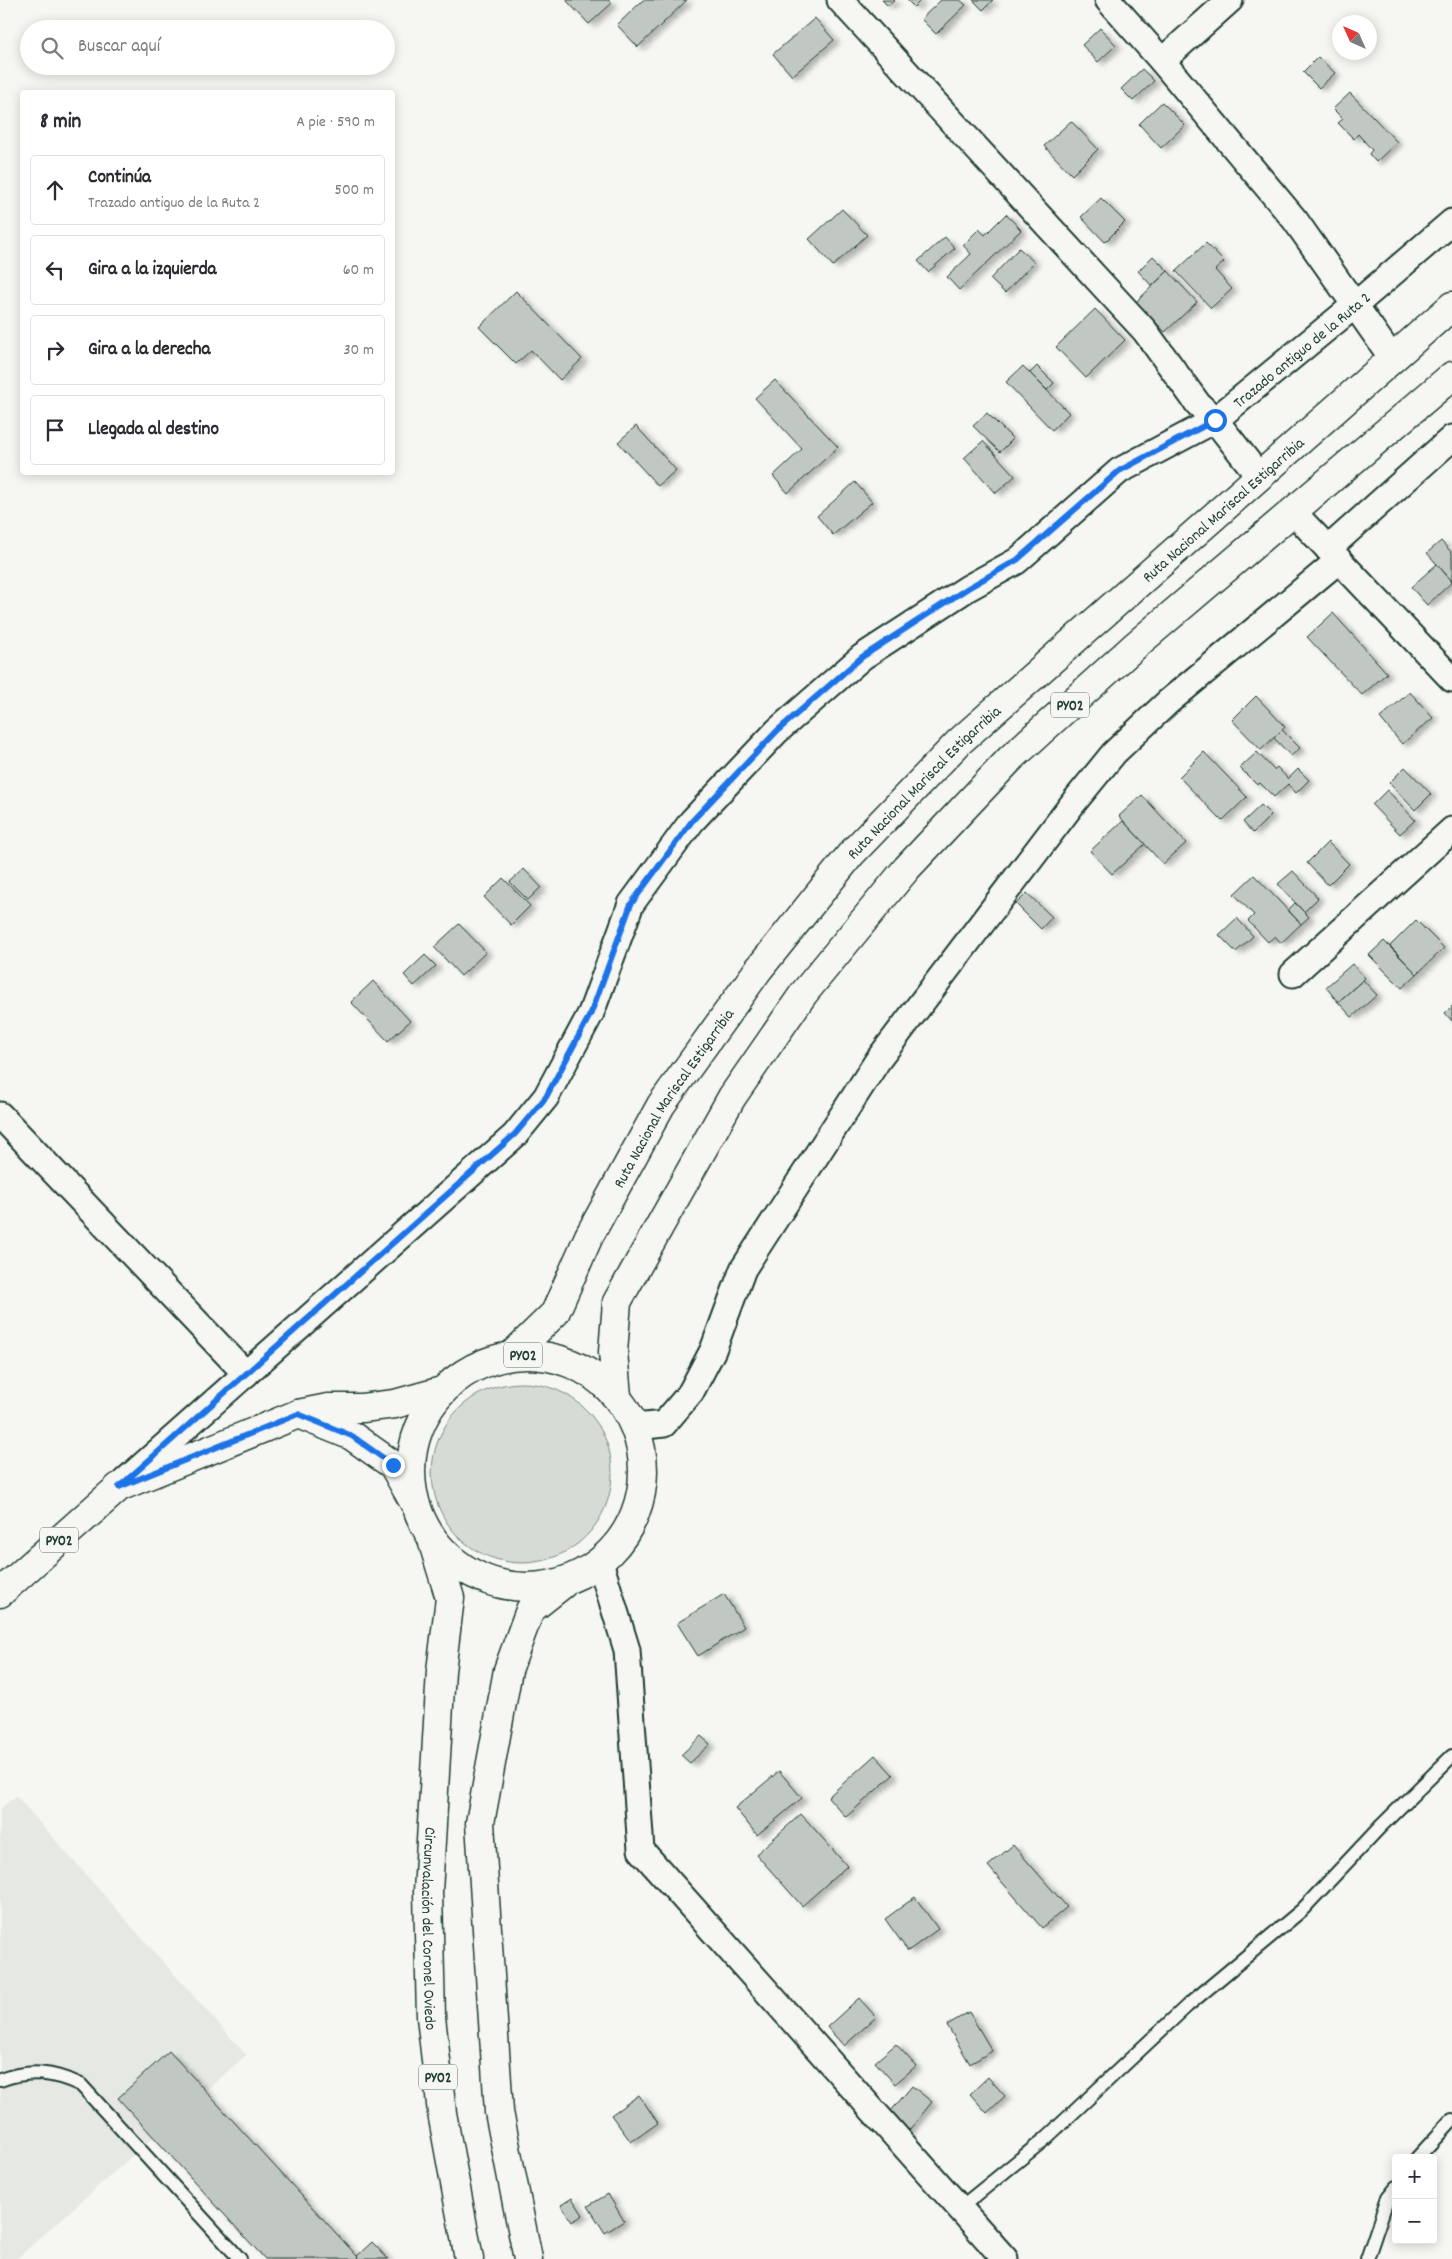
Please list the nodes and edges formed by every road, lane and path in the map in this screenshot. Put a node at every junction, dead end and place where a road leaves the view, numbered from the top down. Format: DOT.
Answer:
graph roads {
  1 [pos="840,0"];
  2 [pos="1108,0"];
  3 [pos="1230,0"];
  4 [pos="1162,61"];
  5 [pos="1452,222"];
  6 [pos="1355,306"];
  7 [pos="1452,306"];
  8 [pos="1392,358"];
  9 [pos="1452,376"];
  10 [pos="1215,420"];
  11 [pos="1452,438"];
  12 [pos="1259,476"];
  13 [pos="1294,513"];
  14 [pos="1334,554"];
  15 [pos="1452,679"];
  16 [pos="1452,830"];
  17 [pos="1293,974"];
  18 [pos="0,1114"];
  19 [pos="512,1354"];
  20 [pos="246,1374"];
  21 [pos="442,1391"];
  22 [pos="617,1396"];
  23 [pos="298,1414"];
  24 [pos="636,1427"];
  25 [pos="119,1487"];
  26 [pos="415,1504"];
  27 [pos="432,1539"];
  28 [pos="600,1562"];
  29 [pos="568,1580"];
  30 [pos="0,1593"];
  31 [pos="1452,1756"];
  32 [pos="0,2080"];
  33 [pos="1452,2120"];
  34 [pos="1421,2154"];
  35 [pos="1392,2192"];
  36 [pos="960,2208"];
  37 [pos="240,2259"];
  38 [pos="469,2259"];
  39 [pos="528,2259"];
  40 [pos="1006,2259"];
  41 [pos="1367,2259"];
  1 -- 10 [label="street"];
  2 -- 4 [label="street"];
  3 -- 4 [label="street"];
  4 -- 6 [label="street"];
  5 -- 6 [label="street, Trazado antiguo de la Ruta 2"];
  6 -- 8 [label="street"];
  6 -- 10 [label="street, Trazado antiguo de la Ruta 2"];
  7 -- 8 [label="main road, Ruta Nacional Mariscal Estigarribia / PY02"];
  8 -- 12 [label="main road, Ruta Nacional Mariscal Estigarribia / PY02"];
  9 -- 13 [label="main road, PY02"];
  10 -- 12 [label="street"];
  10 -- 20 [label="street, Trazado antiguo de la Ruta 2"];
  11 -- 14 [label="street"];
  12 -- 19 [label="main road, Ruta Nacional Mariscal Estigarribia / PY02"];
  13 -- 14 [label="street"];
  13 -- 22 [label="main road, PY02"];
  14 -- 15 [label="street"];
  14 -- 24 [label="street"];
  16 -- 17 [label="street"];
  18 -- 20 [label="street"];
  19 -- 21 [label="main road, PY02"];
  19 -- 22 [label="main road, PY02"];
  20 -- 25 [label="street, Trazado antiguo de la Ruta 2"];
  21 -- 23 [label="main road, PY02"];
  21 -- 26 [label="main road, PY02"];
  22 -- 24 [label="main road, PY02"];
  23 -- 25 [label="main road, PY02"];
  23 -- 26 [label="main road, PY02"];
  24 -- 28 [label="main road, PY02"];
  25 -- 30 [label="main road, PY02"];
  26 -- 27 [label="main road, PY02"];
  27 -- 29 [label="main road, PY02"];
  27 -- 38 [label="main road, Circunvalación del Coronel Oviedo / PY02"];
  28 -- 29 [label="main road, PY02"];
  28 -- 36 [label="street"];
  29 -- 39 [label="main road, PY02"];
  31 -- 36 [label="lane"];
  32 -- 37 [label="lane"];
  33 -- 34 [label="lane"];
  35 -- 41 [label="lane"];
  36 -- 40 [label="street"];
}
